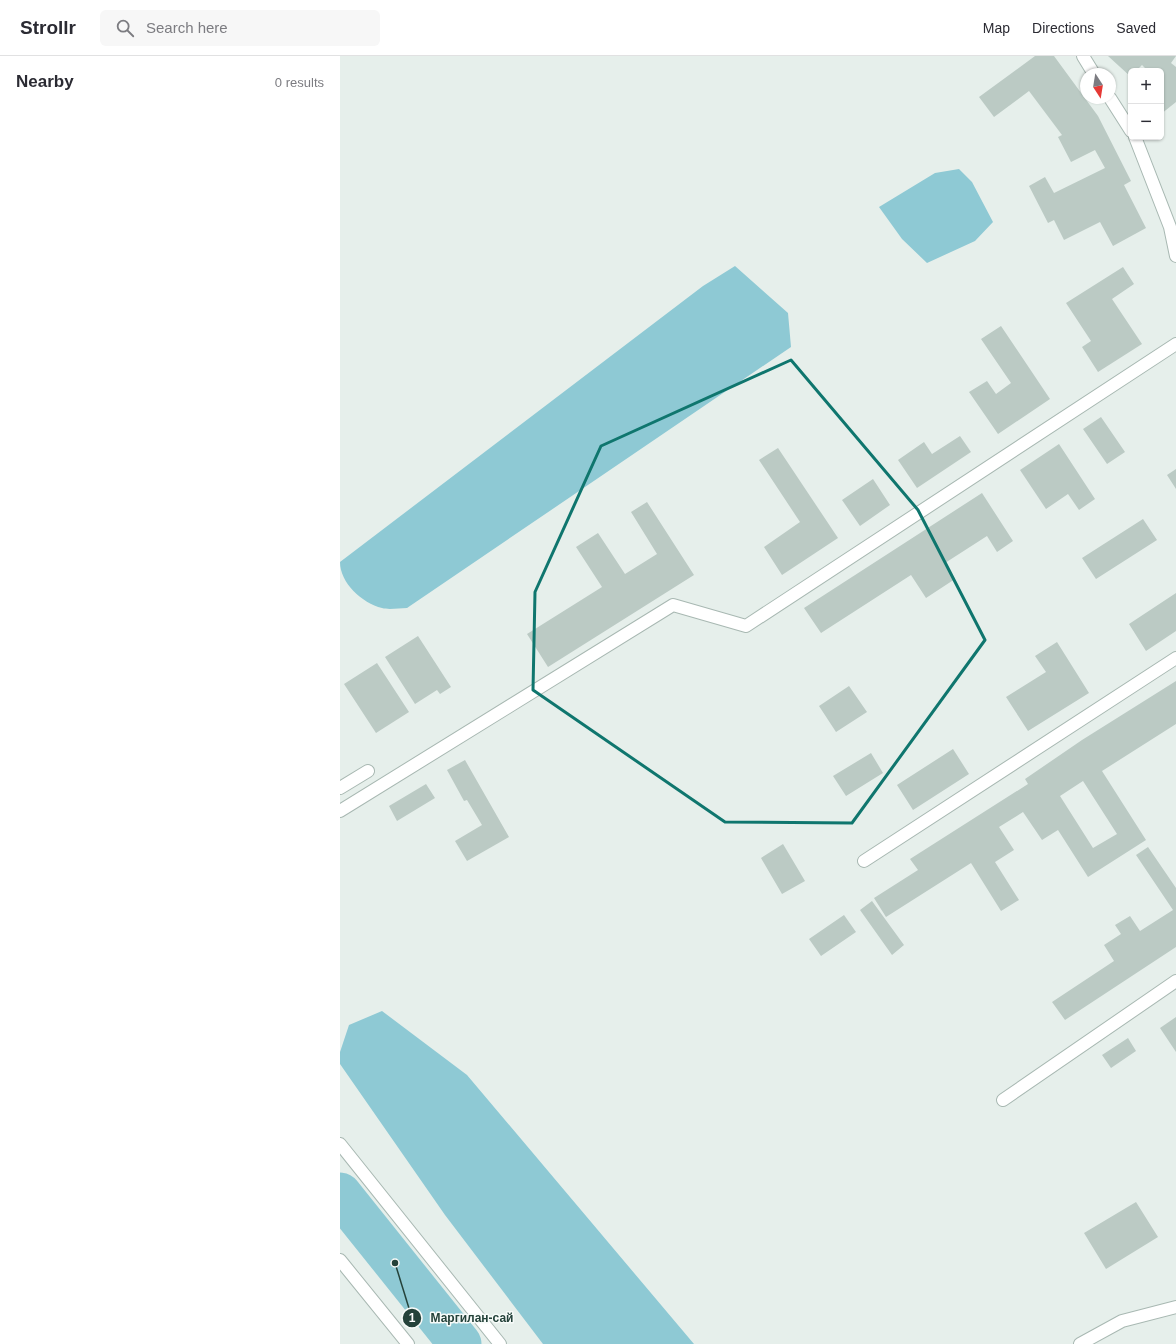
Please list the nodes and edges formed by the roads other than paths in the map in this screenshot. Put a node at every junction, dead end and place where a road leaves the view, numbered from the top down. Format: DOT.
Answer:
graph roads {
  1 [pos="1083,56"];
  2 [pos="1090,68"];
  3 [pos="1114,104"];
  4 [pos="1128,126"];
  5 [pos="1135,140"];
  6 [pos="1176,256"];
  7 [pos="1176,344"];
  8 [pos="1176,658"];
  9 [pos="368,771"];
  10 [pos="340,788"];
  11 [pos="340,811"];
  12 [pos="864,861"];
  13 [pos="1176,981"];
  14 [pos="1003,1100"];
  15 [pos="340,1144"];
  16 [pos="340,1260"];
  17 [pos="1176,1307"];
  18 [pos="408,1344"];
  19 [pos="500,1344"];
  20 [pos="1080,1344"];
  1 -- 2 [label="street"];
  3 -- 4 [label="street"];
  5 -- 6 [label="street"];
  7 -- 11 [label="street"];
  8 -- 12 [label="street"];
  9 -- 10 [label="street"];
  13 -- 14 [label="street"];
  15 -- 19 [label="street"];
  16 -- 18 [label="street"];
  17 -- 20 [label="street"];
}
